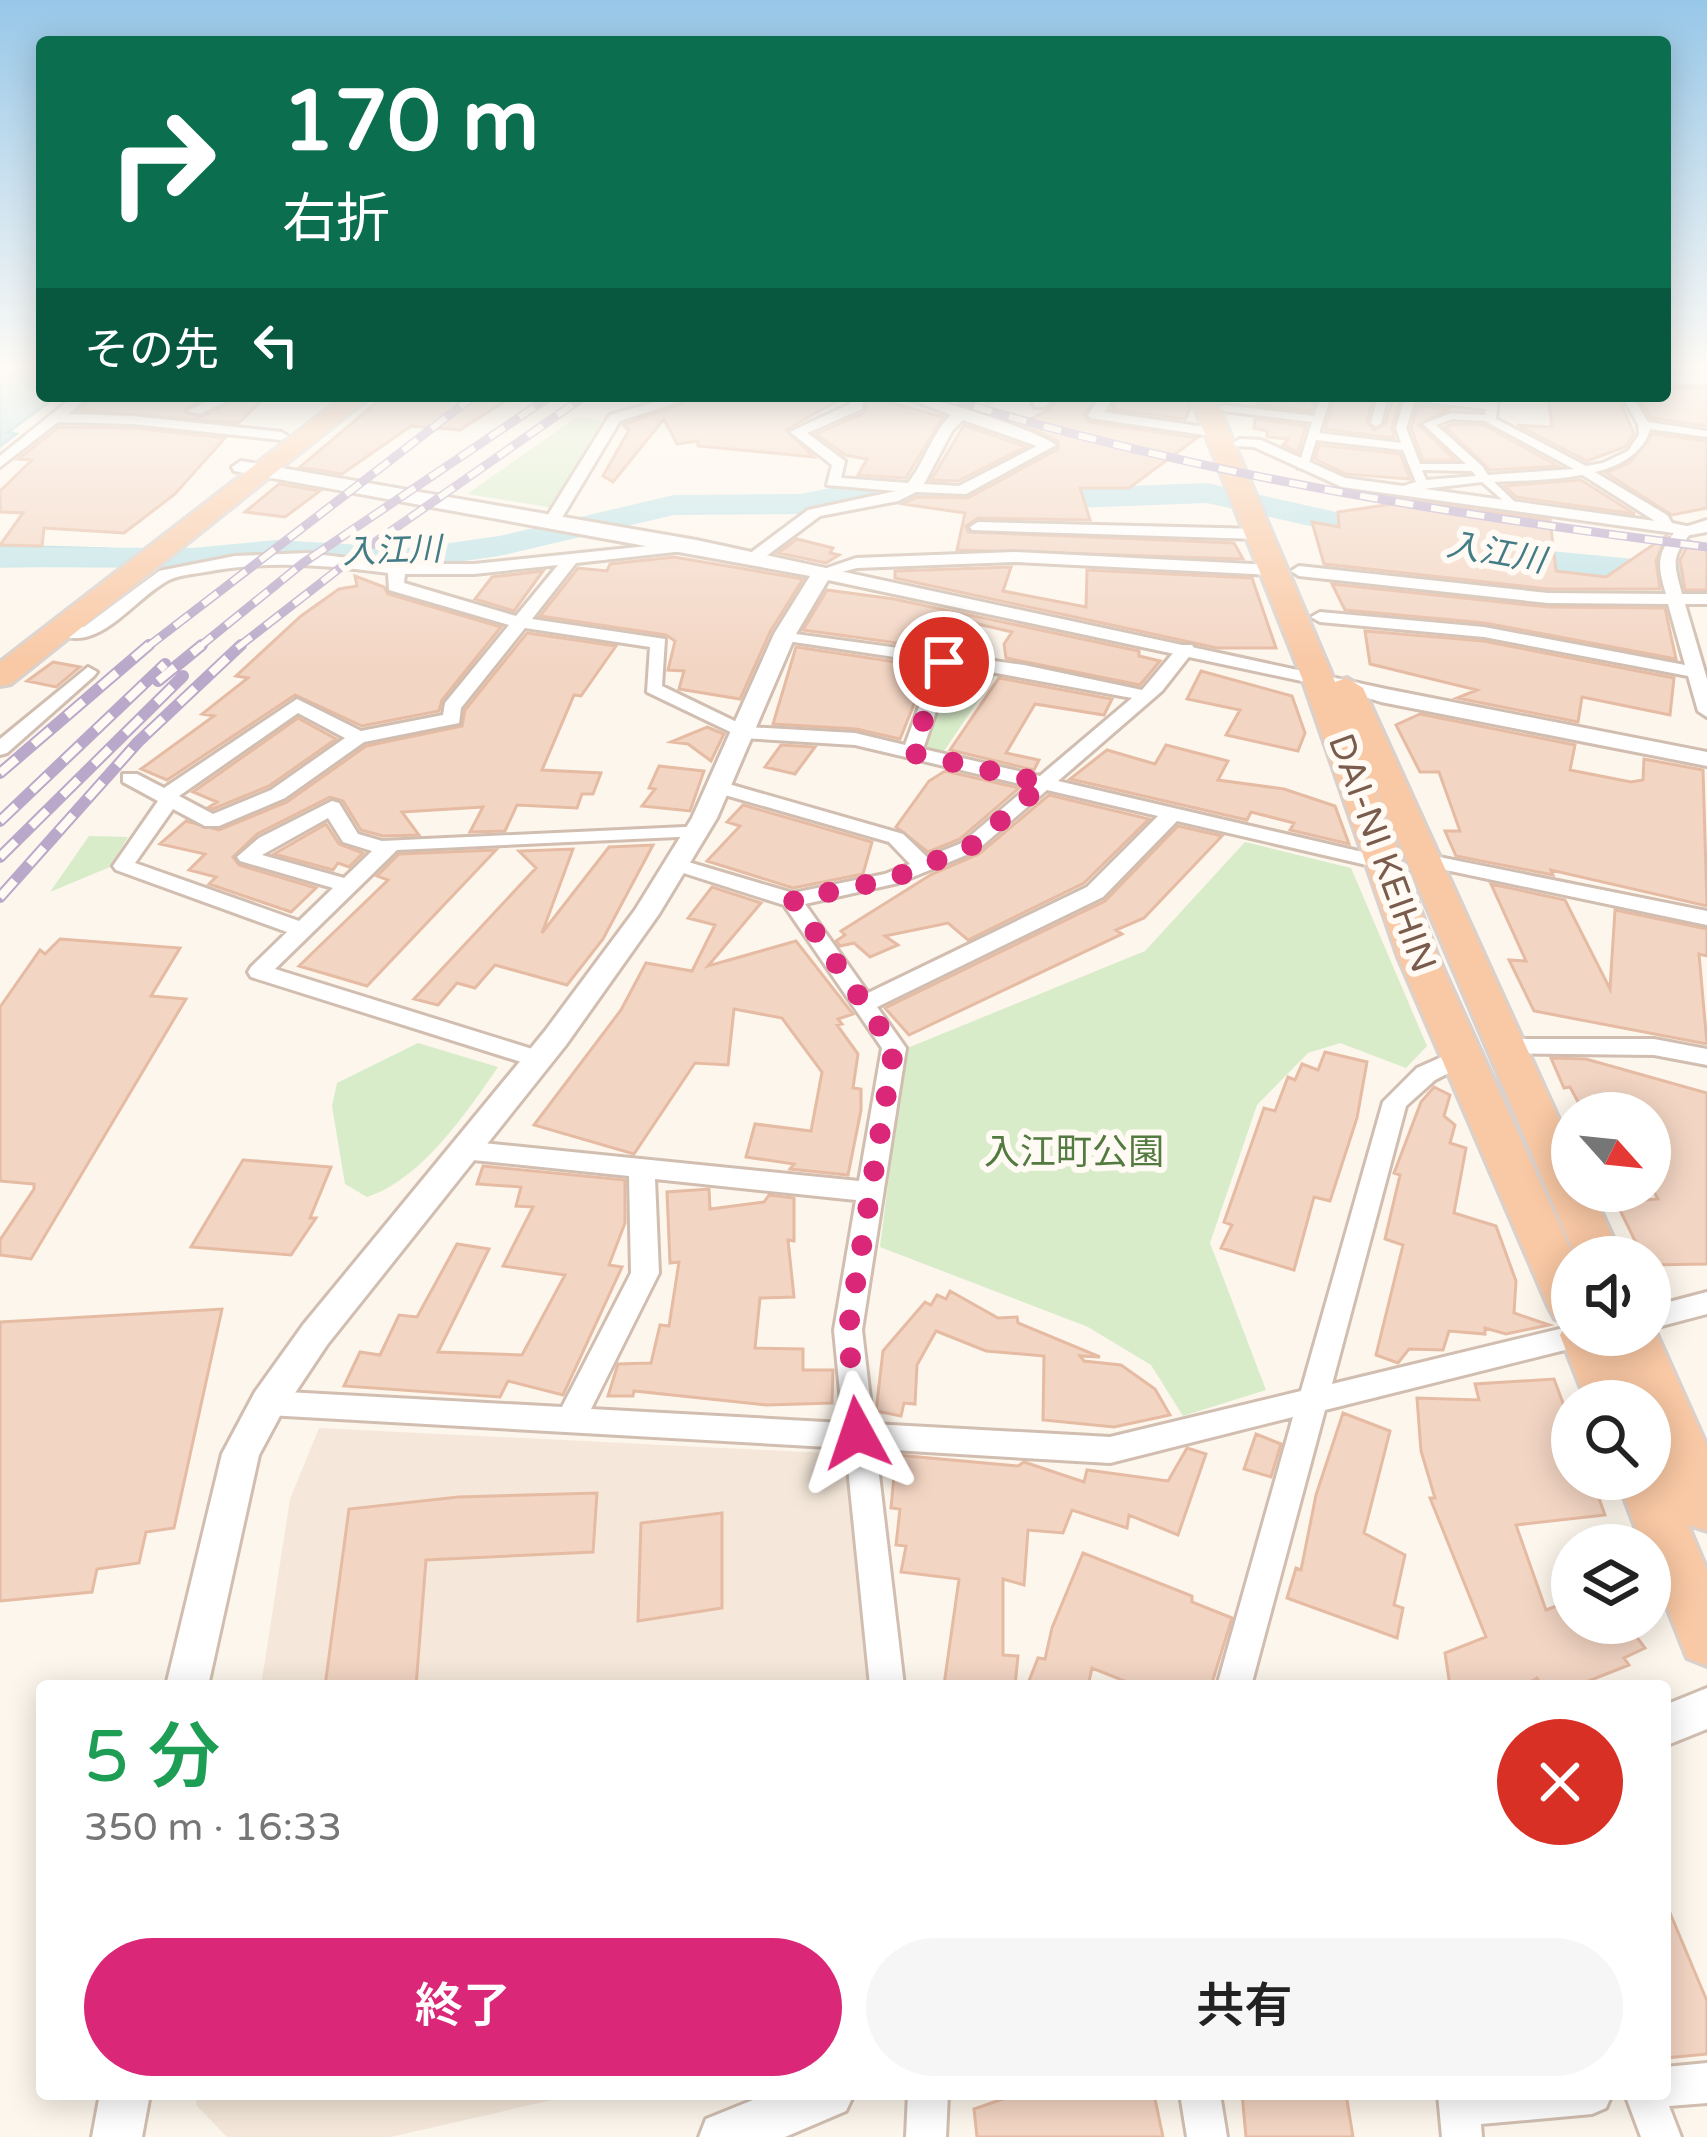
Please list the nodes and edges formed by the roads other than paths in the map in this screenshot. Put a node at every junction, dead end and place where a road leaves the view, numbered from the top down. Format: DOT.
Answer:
graph roads {
  1 [pos="590,468"];
  2 [pos="838,468"];
  3 [pos="924,468"];
  4 [pos="1006,468"];
  5 [pos="1242,468"];
  6 [pos="1306,468"];
  7 [pos="1416,468"];
  8 [pos="1478,468"];
  9 [pos="1599,468"];
  10 [pos="252,469"];
  11 [pos="1583,469"];
  12 [pos="1419,474"];
  13 [pos="1486,482"];
  14 [pos="914,488"];
  15 [pos="1401,490"];
  16 [pos="1514,507"];
  17 [pos="1258,509"];
  18 [pos="563,520"];
  19 [pos="1707,526"];
  20 [pos="978,527"];
  21 [pos="1676,528"];
  22 [pos="696,546"];
  23 [pos="138,557"];
  24 [pos="755,557"];
  25 [pos="569,562"];
  26 [pos="397,569"];
  27 [pos="1286,571"];
  28 [pos="823,572"];
  29 [pos="1672,596"];
  30 [pos="1707,599"];
  31 [pos="1320,617"];
  32 [pos="518,622"];
  33 [pos="60,630"];
  34 [pos="787,636"];
  35 [pos="1686,644"];
  36 [pos="1707,648"];
  37 [pos="1186,649"];
  38 [pos="0,651"];
  39 [pos="944,662"];
  40 [pos="88,672"];
  41 [pos="1694,672"];
  42 [pos="0,677"];
  43 [pos="1331,680"];
  44 [pos="1146,696"];
  45 [pos="1707,711"];
  46 [pos="743,732"];
  47 [pos="358,736"];
  48 [pos="1707,745"];
  49 [pos="0,749"];
  50 [pos="912,753"];
  51 [pos="1707,759"];
  52 [pos="130,778"];
  53 [pos="1044,783"];
  54 [pos="718,788"];
  55 [pos="167,798"];
  56 [pos="1170,816"];
  57 [pos="699,830"];
  58 [pos="387,849"];
  59 [pos="1429,861"];
  60 [pos="1384,862"];
  61 [pos="678,865"];
  62 [pos="924,866"];
  63 [pos="348,886"];
  64 [pos="793,900"];
  65 [pos="1707,918"];
  66 [pos="302,930"];
  67 [pos="864,1004"];
  68 [pos="1502,1047"];
  69 [pos="1462,1056"];
  70 [pos="1707,1057"];
  71 [pos="537,1059"];
  72 [pos="463,1150"];
  73 [pos="642,1171"];
  74 [pos="871,1192"];
  75 [pos="1589,1236"];
  76 [pos="1551,1258"];
  77 [pos="1707,1303"];
  78 [pos="1671,1312"];
  79 [pos="1551,1343"];
  80 [pos="1643,1356"];
  81 [pos="1316,1398"];
  82 [pos="268,1402"];
  83 [pos="570,1421"];
  84 [pos="857,1433"];
  85 [pos="1651,1500"];
  86 [pos="1707,1508"];
  87 [pos="1707,1639"];
  88 [pos="188,1680"];
  89 [pos="885,1680"];
  90 [pos="1236,1680"];
  91 [pos="1707,1708"];
  92 [pos="1671,1723"];
  93 [pos="1707,2083"];
  94 [pos="1671,2086"];
  95 [pos="124,2100"];
  96 [pos="814,2100"];
  97 [pos="928,2100"];
  98 [pos="1201,2100"];
  99 [pos="1548,2100"];
  100 [pos="1647,2100"];
  101 [pos="1460,2112"];
  102 [pos="117,2137"];
  103 [pos="724,2137"];
  104 [pos="926,2137"];
  105 [pos="1207,2137"];
  106 [pos="1661,2137"];
  1 -- 18 [label="street"];
  2 -- 14 [label="street"];
  3 -- 14 [label="street"];
  4 -- 14 [label="street"];
  5 -- 17 [label="highway, DAI-NI KEIHIN"];
  6 -- 15 [label="street"];
  7 -- 12 [label="street"];
  8 -- 12 [label="street"];
  8 -- 13 [label="street"];
  9 -- 11 [label="street"];
  10 -- 18 [label="street"];
  10 -- 23 [label="highway"];
  11 -- 13 [label="street"];
  11 -- 21 [label="street"];
  12 -- 13 [label="street"];
  12 -- 15 [label="street"];
  13 -- 16 [label="street"];
  14 -- 24 [label="street"];
  15 -- 16 [label="street"];
  16 -- 21 [label="street"];
  17 -- 20 [label="street"];
  17 -- 27 [label="highway, DAI-NI KEIHIN"];
  18 -- 22 [label="street"];
  19 -- 21 [label="street"];
  21 -- 29 [label="street"];
  22 -- 24 [label="street"];
  22 -- 25 [label="street"];
  23 -- 33 [label="highway"];
  23 -- 38 [label="highway"];
  24 -- 28 [label="street"];
  25 -- 26 [label="street"];
  25 -- 32 [label="street"];
  26 -- 32 [label="street"];
  26 -- 33 [label="street"];
  27 -- 28 [label="street"];
  27 -- 29 [label="street"];
  27 -- 31 [label="highway, DAI-NI KEIHIN"];
  27 -- 43 [label="highway, DAI-NI KEIHIN"];
  28 -- 34 [label="street"];
  28 -- 37 [label="street"];
  29 -- 30 [label="street"];
  29 -- 35 [label="street"];
  31 -- 41 [label="street"];
  31 -- 43 [label="highway, DAI-NI KEIHIN"];
  32 -- 46 [label="street"];
  32 -- 47 [label="street"];
  33 -- 42 [label="highway"];
  34 -- 39 [label="street"];
  34 -- 46 [label="street"];
  35 -- 36 [label="street"];
  35 -- 41 [label="street"];
  37 -- 43 [label="street"];
  37 -- 44 [label="street"];
  39 -- 44 [label="street"];
  39 -- 50 [label="street"];
  40 -- 49 [label="street"];
  41 -- 45 [label="street"];
  43 -- 48 [label="street"];
  43 -- 51 [label="street"];
  43 -- 59 [label="highway, DAI-NI KEIHIN"];
  43 -- 60 [label="highway, DAI-NI KEIHIN"];
  44 -- 53 [label="street"];
  46 -- 50 [label="street"];
  46 -- 54 [label="street"];
  47 -- 55 [label="street"];
  47 -- 55 [label="street"];
  50 -- 53 [label="street"];
  52 -- 55 [label="street"];
  53 -- 56 [label="street"];
  53 -- 62 [label="street"];
  54 -- 57 [label="street"];
  54 -- 62 [label="street"];
  55 -- 66 [label="street"];
  56 -- 60 [label="street"];
  56 -- 67 [label="street"];
  57 -- 58 [label="street"];
  57 -- 61 [label="street"];
  58 -- 63 [label="street"];
  58 -- 63 [label="street"];
  59 -- 65 [label="street"];
  59 -- 68 [label="highway, DAI-NI KEIHIN"];
  60 -- 69 [label="highway, DAI-NI KEIHIN"];
  61 -- 64 [label="street"];
  61 -- 71 [label="street"];
  62 -- 64 [label="street"];
  63 -- 66 [label="street"];
  64 -- 67 [label="street"];
  66 -- 71 [label="street"];
  67 -- 74 [label="street"];
  68 -- 70 [label="street"];
  68 -- 75 [label="highway, DAI-NI KEIHIN"];
  69 -- 76 [label="highway, DAI-NI KEIHIN"];
  69 -- 81 [label="street"];
  71 -- 72 [label="street"];
  72 -- 73 [label="street"];
  72 -- 82 [label="street"];
  73 -- 74 [label="street"];
  73 -- 83 [label="street"];
  74 -- 84 [label="street"];
  77 -- 78 [label="street"];
  79 -- 81 [label="street"];
  80 -- 86 [label="highway"];
  81 -- 84 [label="street"];
  81 -- 90 [label="street"];
  82 -- 83 [label="street"];
  82 -- 88 [label="street"];
  83 -- 84 [label="street"];
  84 -- 89 [label="street"];
  85 -- 87 [label="highway"];
  91 -- 92 [label="street"];
  93 -- 94 [label="street"];
  95 -- 102 [label="street"];
  96 -- 103 [label="street"];
  97 -- 104 [label="street"];
  98 -- 105 [label="street"];
  99 -- 101 [label="street"];
  100 -- 106 [label="street"];
}
